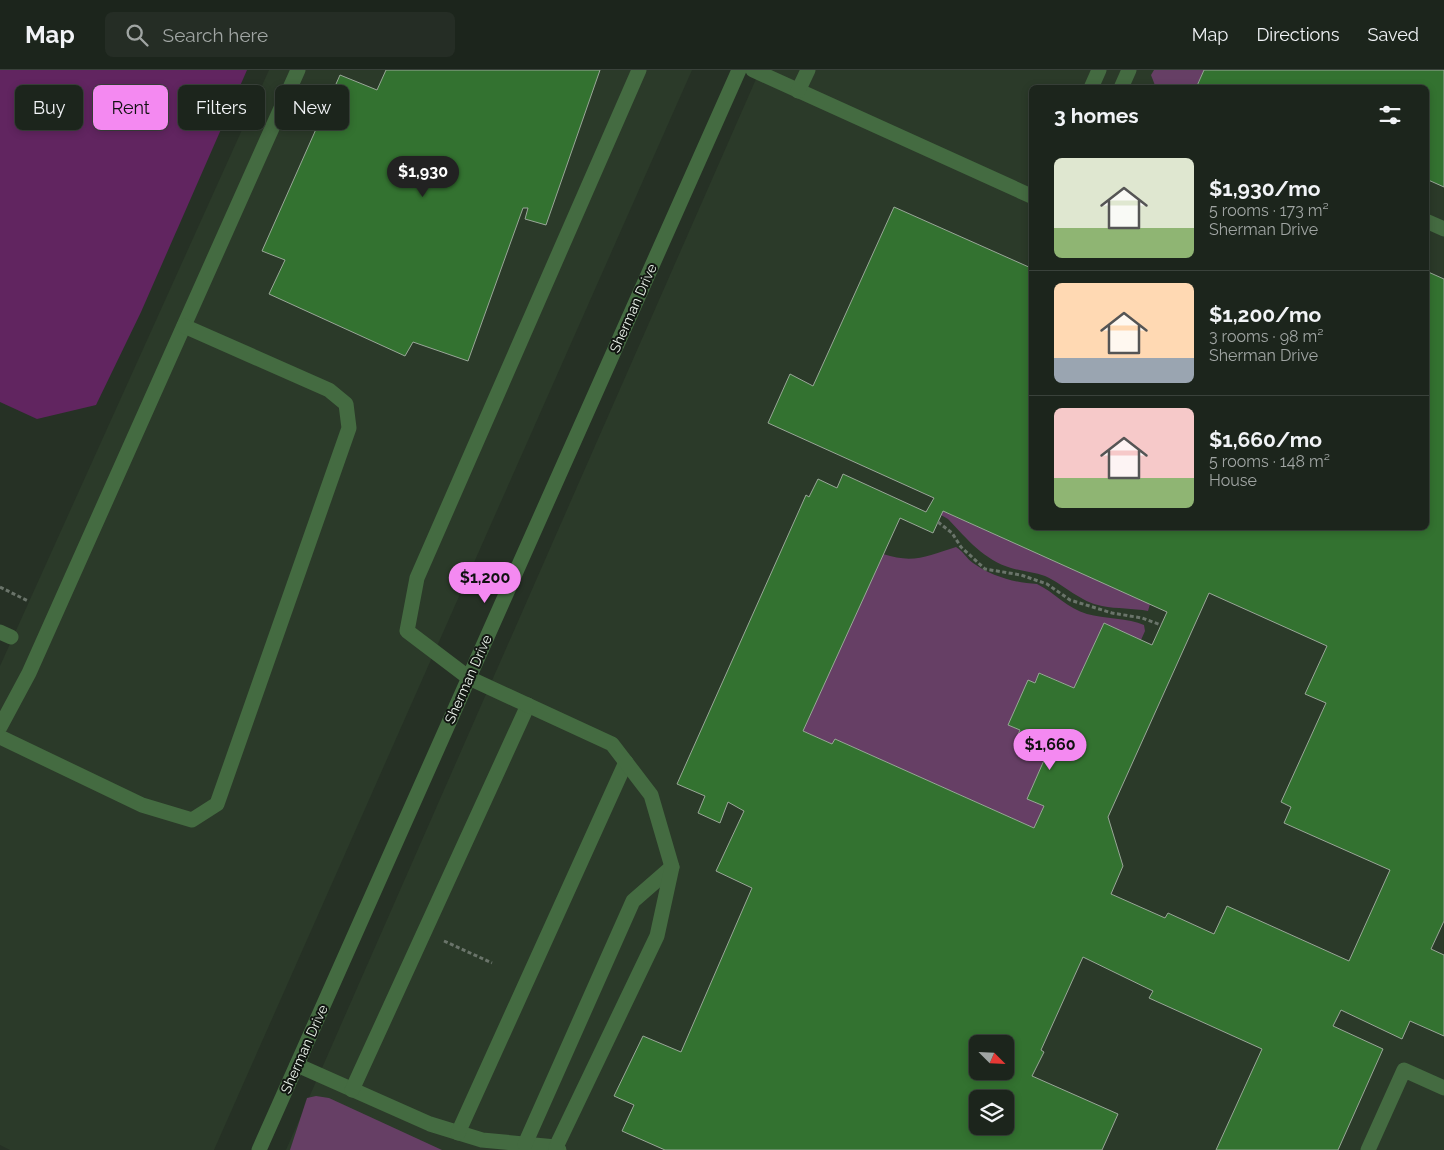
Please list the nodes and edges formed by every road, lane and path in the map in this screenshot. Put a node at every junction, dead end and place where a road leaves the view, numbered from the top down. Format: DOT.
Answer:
graph roads {
  1 [pos="298,70"];
  2 [pos="638,70"];
  3 [pos="739,70"];
  4 [pos="753,70"];
  5 [pos="808,70"];
  6 [pos="1099,70"];
  7 [pos="1129,70"];
  8 [pos="1092,85"];
  9 [pos="1122,85"];
  10 [pos="798,92"];
  11 [pos="1029,195"];
  12 [pos="1429,222"];
  13 [pos="1444,229"];
  14 [pos="184,326"];
  15 [pos="938,522"];
  16 [pos="0,587"];
  17 [pos="28,601"];
  18 [pos="1161,625"];
  19 [pos="469,678"];
  20 [pos="528,706"];
  21 [pos="0,727"];
  22 [pos="0,737"];
  23 [pos="626,762"];
  24 [pos="672,867"];
  25 [pos="424,932"];
  26 [pos="492,963"];
  27 [pos="297,1065"];
  28 [pos="1444,1088"];
  29 [pos="352,1090"];
  30 [pos="458,1133"];
  31 [pos="525,1144"];
  32 [pos="558,1148"];
  33 [pos="259,1150"];
  34 [pos="1368,1150"];
  1 -- 14 [label="street"];
  2 -- 19 [label="street"];
  3 -- 19 [label="street, Sherman Drive"];
  4 -- 10 [label="street"];
  5 -- 10 [label="street"];
  6 -- 8 [label="street"];
  7 -- 9 [label="street"];
  10 -- 11 [label="street"];
  12 -- 13 [label="street"];
  14 -- 21 [label="street"];
  14 -- 22 [label="street"];
  15 -- 18 [label="path"];
  16 -- 17 [label="path"];
  19 -- 20 [label="street"];
  19 -- 27 [label="street, Sherman Drive"];
  20 -- 23 [label="street"];
  20 -- 25 [label="street"];
  23 -- 24 [label="street"];
  23 -- 30 [label="street"];
  24 -- 31 [label="street"];
  24 -- 32 [label="street"];
  25 -- 26 [label="path"];
  25 -- 29 [label="street"];
  27 -- 29 [label="street"];
  27 -- 33 [label="street, Sherman Drive"];
  28 -- 34 [label="street"];
  29 -- 30 [label="street"];
  30 -- 31 [label="street"];
  31 -- 32 [label="street"];
}
